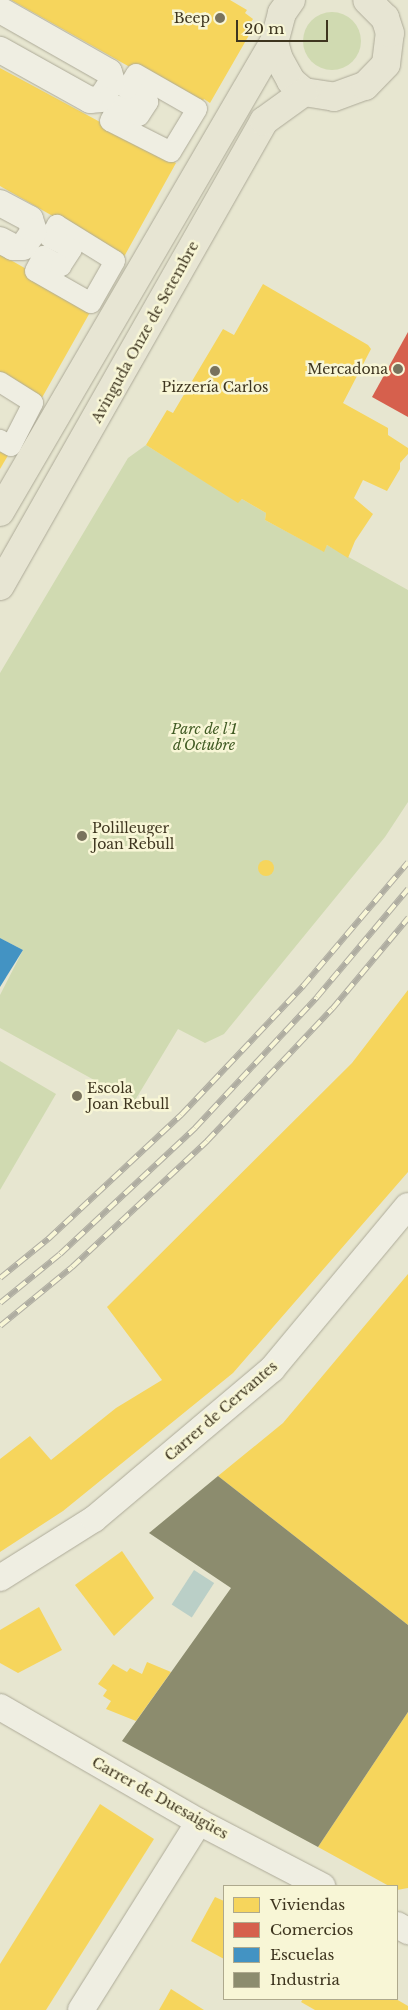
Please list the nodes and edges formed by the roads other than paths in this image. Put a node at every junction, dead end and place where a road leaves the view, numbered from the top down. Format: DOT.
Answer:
graph roads {
  1 [pos="291,0"];
  2 [pos="0,10"];
  3 [pos="386,15"];
  4 [pos="274,42"];
  5 [pos="0,50"];
  6 [pos="408,64"];
  7 [pos="377,75"];
  8 [pos="304,92"];
  9 [pos="197,108"];
  10 [pos="0,203"];
  11 [pos="0,240"];
  12 [pos="115,261"];
  13 [pos="0,382"];
  14 [pos="0,440"];
  15 [pos="0,512"];
  16 [pos="0,586"];
  17 [pos="408,1206"];
  18 [pos="0,1578"];
  19 [pos="0,1707"];
  20 [pos="199,1822"];
  21 [pos="320,1885"];
  22 [pos="81,2010"];
  1 -- 4 [label="main road"];
  2 -- 5 [label="street"];
  3 -- 7 [label="main road"];
  4 -- 8 [label="main road"];
  4 -- 15 [label="main road"];
  6 -- 7 [label="main road"];
  7 -- 8 [label="main road"];
  8 -- 16 [label="main road, Avinguda Onze de Setembre"];
  9 -- 9 [label="street"];
  10 -- 11 [label="street"];
  12 -- 12 [label="street"];
  13 -- 14 [label="street"];
  17 -- 18 [label="street, Carrer de Cervantes"];
  19 -- 20 [label="street, Carrer de Duesaigües"];
  20 -- 21 [label="street, Carrer de Duesaigües"];
  20 -- 22 [label="street"];
}
